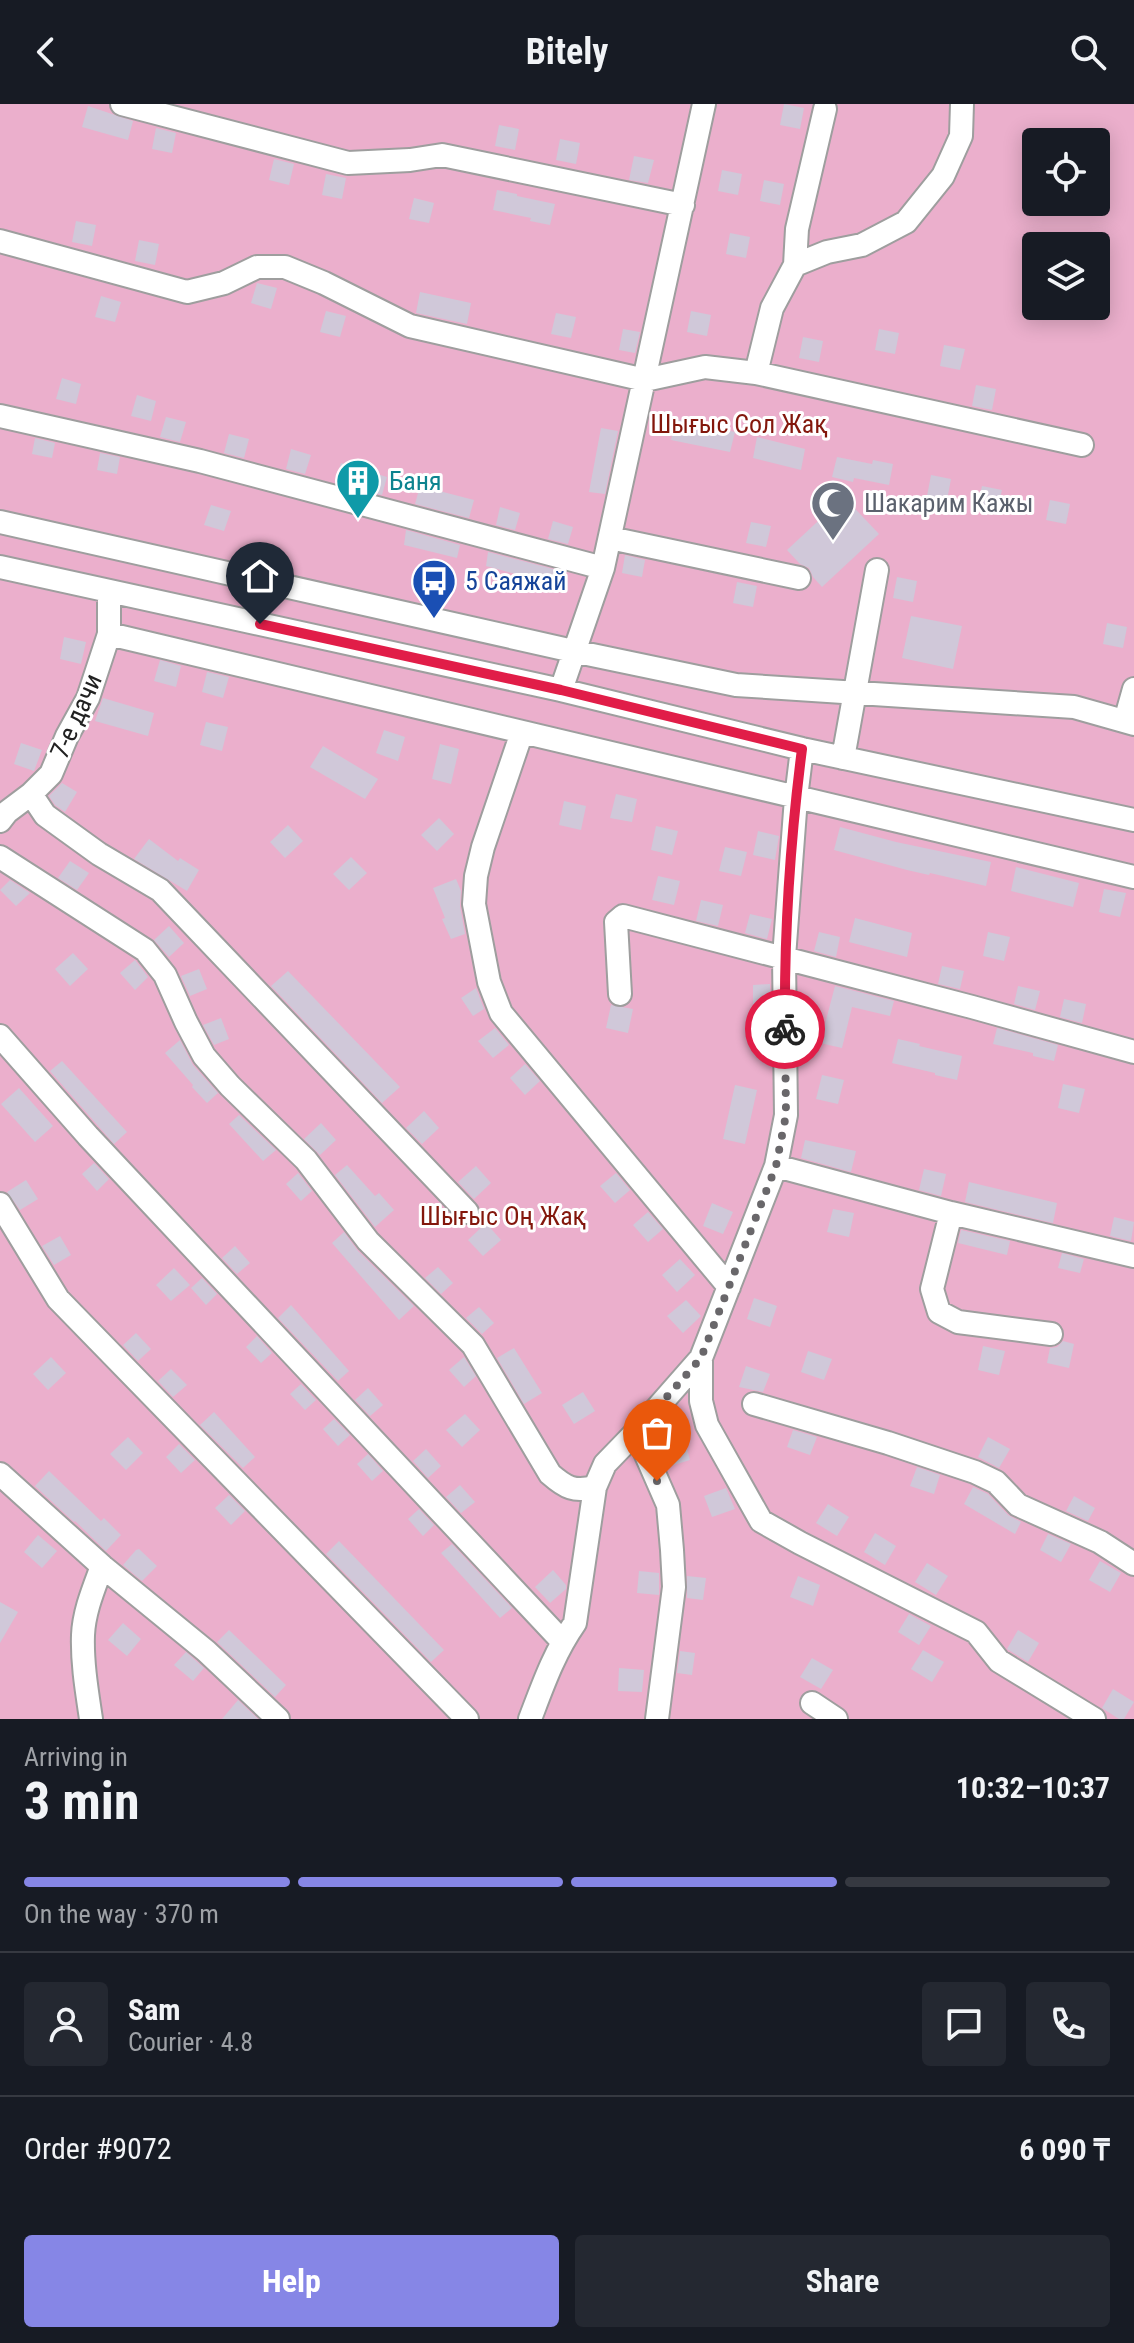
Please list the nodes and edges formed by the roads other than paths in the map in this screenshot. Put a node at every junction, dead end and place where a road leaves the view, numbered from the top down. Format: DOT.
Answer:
graph roads {
  1 [pos="122,104"];
  2 [pos="704,104"];
  3 [pos="962,104"];
  4 [pos="825,109"];
  5 [pos="683,205"];
  6 [pos="0,241"];
  7 [pos="795,265"];
  8 [pos="756,373"];
  9 [pos="645,380"];
  10 [pos="0,416"];
  11 [pos="1082,445"];
  12 [pos="0,522"];
  13 [pos="610,538"];
  14 [pos="0,567"];
  15 [pos="603,568"];
  16 [pos="877,570"];
  17 [pos="799,578"];
  18 [pos="109,591"];
  19 [pos="109,634"];
  20 [pos="573,651"];
  21 [pos="1134,689"];
  22 [pos="561,690"];
  23 [pos="855,693"];
  24 [pos="1130,722"];
  25 [pos="522,732"];
  26 [pos="802,749"];
  27 [pos="843,758"];
  28 [pos="31,794"];
  29 [pos="796,798"];
  30 [pos="1134,820"];
  31 [pos="0,821"];
  32 [pos="0,857"];
  33 [pos="1134,877"];
  34 [pos="784,957"];
  35 [pos="620,994"];
  36 [pos="0,1036"];
  37 [pos="1134,1052"];
  38 [pos="776,1166"];
  39 [pos="0,1204"];
  40 [pos="467,1212"];
  41 [pos="951,1213"];
  42 [pos="1134,1256"];
  43 [pos="732,1278"];
  44 [pos="1051,1334"];
  45 [pos="701,1358"];
  46 [pos="754,1404"];
  47 [pos="636,1432"];
  48 [pos="0,1474"];
  49 [pos="595,1487"];
  50 [pos="1134,1564"];
  51 [pos="102,1566"];
  52 [pos="562,1641"];
  53 [pos="812,1703"];
  54 [pos="90,1719"];
  55 [pos="278,1719"];
  56 [pos="467,1719"];
  57 [pos="530,1719"];
  58 [pos="657,1719"];
  59 [pos="836,1719"];
  60 [pos="1094,1719"];
  1 -- 5 [label="street"];
  2 -- 5 [label="street"];
  3 -- 7 [label="street"];
  4 -- 7 [label="street"];
  5 -- 9 [label="street"];
  6 -- 9 [label="street"];
  7 -- 8 [label="street"];
  8 -- 9 [label="street"];
  8 -- 11 [label="street"];
  9 -- 13 [label="street"];
  10 -- 15 [label="street"];
  12 -- 20 [label="street"];
  13 -- 15 [label="street"];
  13 -- 17 [label="street"];
  14 -- 18 [label="street"];
  15 -- 20 [label="street"];
  16 -- 23 [label="street"];
  18 -- 19 [label="street, 7-е дачи"];
  18 -- 22 [label="street"];
  19 -- 25 [label="street"];
  19 -- 28 [label="street, 7-е дачи"];
  20 -- 22 [label="street"];
  20 -- 23 [label="street"];
  21 -- 24 [label="street"];
  22 -- 26 [label="street"];
  23 -- 24 [label="street"];
  23 -- 27 [label="street"];
  25 -- 29 [label="street"];
  25 -- 43 [label="street"];
  26 -- 27 [label="street"];
  26 -- 29 [label="street"];
  27 -- 30 [label="street"];
  28 -- 31 [label="street, 7-е дачи"];
  28 -- 40 [label="street"];
  29 -- 33 [label="street"];
  29 -- 34 [label="street"];
  32 -- 49 [label="street"];
  34 -- 35 [label="street"];
  34 -- 37 [label="street"];
  34 -- 38 [label="street"];
  36 -- 52 [label="street"];
  38 -- 41 [label="street"];
  38 -- 43 [label="street"];
  39 -- 56 [label="street"];
  41 -- 42 [label="street"];
  41 -- 44 [label="street"];
  43 -- 45 [label="street"];
  45 -- 47 [label="street"];
  45 -- 60 [label="street"];
  46 -- 50 [label="street"];
  47 -- 49 [label="street"];
  47 -- 58 [label="street"];
  48 -- 51 [label="street"];
  49 -- 52 [label="street"];
  51 -- 54 [label="street"];
  51 -- 55 [label="street"];
  52 -- 57 [label="street"];
  53 -- 59 [label="street"];
}
